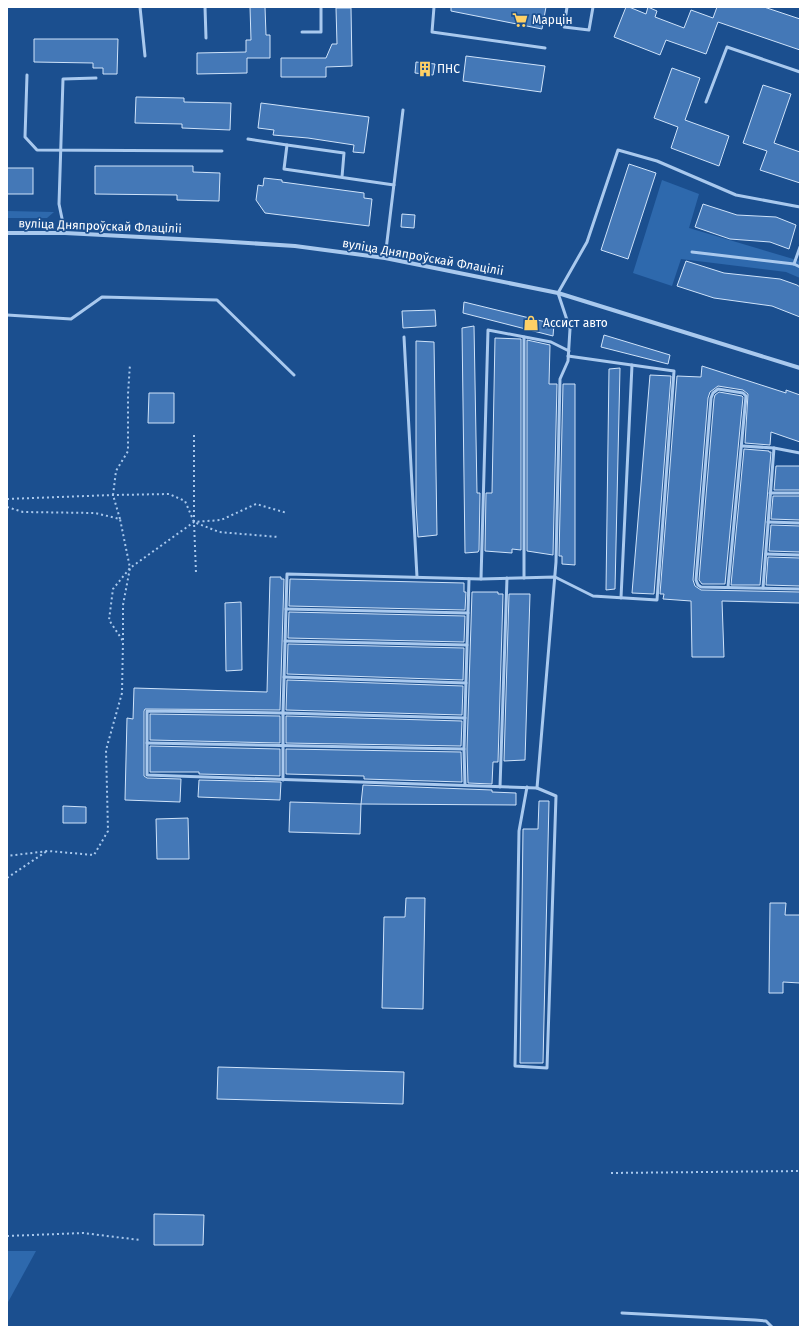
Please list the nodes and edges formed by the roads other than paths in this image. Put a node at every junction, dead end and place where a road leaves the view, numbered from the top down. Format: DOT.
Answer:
graph roads {
  1 [pos="140,7"];
  2 [pos="205,7"];
  3 [pos="321,7"];
  4 [pos="434,7"];
  5 [pos="567,7"];
  6 [pos="593,7"];
  7 [pos="302,32"];
  8 [pos="206,38"];
  9 [pos="545,48"];
  10 [pos="145,56"];
  11 [pos="800,72"];
  12 [pos="27,75"];
  13 [pos="96,78"];
  14 [pos="706,102"];
  15 [pos="403,110"];
  16 [pos="248,139"];
  17 [pos="287,145"];
  18 [pos="62,151"];
  19 [pos="222,151"];
  20 [pos="342,177"];
  21 [pos="394,184"];
  22 [pos="800,207"];
  23 [pos="7,233"];
  24 [pos="64,233"];
  25 [pos="800,247"];
  26 [pos="692,252"];
  27 [pos="385,258"];
  28 [pos="794,264"];
  29 [pos="800,266"];
  30 [pos="558,293"];
  31 [pos="7,315"];
  32 [pos="404,337"];
  33 [pos="524,337"];
  34 [pos="568,351"];
  35 [pos="568,356"];
  36 [pos="632,365"];
  37 [pos="800,368"];
  38 [pos="294,375"];
  39 [pos="742,446"];
  40 [pos="774,448"];
  41 [pos="800,453"];
  42 [pos="770,493"];
  43 [pos="800,493"];
  44 [pos="768,522"];
  45 [pos="800,523"];
  46 [pos="766,554"];
  47 [pos="800,555"];
  48 [pos="417,577"];
  49 [pos="555,577"];
  50 [pos="507,578"];
  51 [pos="524,578"];
  52 [pos="469,579"];
  53 [pos="481,579"];
  54 [pos="728,587"];
  55 [pos="763,588"];
  56 [pos="800,589"];
  57 [pos="622,598"];
  58 [pos="286,609"];
  59 [pos="468,613"];
  60 [pos="285,641"];
  61 [pos="467,645"];
  62 [pos="284,677"];
  63 [pos="466,683"];
  64 [pos="283,713"];
  65 [pos="465,718"];
  66 [pos="147,743"];
  67 [pos="283,745"];
  68 [pos="464,749"];
  69 [pos="283,780"];
  70 [pos="465,785"];
  71 [pos="500,786"];
  72 [pos="527,787"];
  73 [pos="537,788"];
  74 [pos="622,1313"];
  75 [pos="772,1327"];
  1 -- 10 [label="lane"];
  2 -- 8 [label="lane"];
  3 -- 7 [label="lane"];
  4 -- 9 [label="lane"];
  5 -- 6 [label="lane"];
  11 -- 14 [label="lane"];
  12 -- 18 [label="lane"];
  13 -- 18 [label="lane"];
  15 -- 21 [label="lane"];
  16 -- 17 [label="lane"];
  17 -- 20 [label="lane"];
  17 -- 20 [label="lane"];
  18 -- 19 [label="lane"];
  18 -- 24 [label="lane"];
  20 -- 21 [label="lane"];
  21 -- 27 [label="lane"];
  22 -- 30 [label="lane"];
  23 -- 24 [label="street, вуліца Дняпроўскай Флаціліі"];
  24 -- 27 [label="street, вуліца Дняпроўскай Флаціліі"];
  25 -- 28 [label="lane"];
  26 -- 28 [label="lane"];
  27 -- 30 [label="street, вуліца Дняпроўскай Флаціліі"];
  28 -- 29 [label="lane"];
  30 -- 34 [label="lane"];
  30 -- 37 [label="street, вуліца Дняпроўскай Флаціліі"];
  31 -- 38 [label="lane"];
  32 -- 48 [label="lane"];
  33 -- 34 [label="lane"];
  33 -- 51 [label="lane"];
  33 -- 53 [label="lane"];
  34 -- 35 [label="lane"];
  35 -- 36 [label="lane"];
  35 -- 49 [label="lane"];
  36 -- 57 [label="lane"];
  36 -- 57 [label="lane"];
  39 -- 40 [label="lane"];
  39 -- 54 [label="lane"];
  39 -- 54 [label="lane"];
  40 -- 41 [label="lane"];
  40 -- 42 [label="lane"];
  42 -- 43 [label="lane"];
  42 -- 44 [label="lane"];
  44 -- 45 [label="lane"];
  44 -- 46 [label="lane"];
  46 -- 47 [label="lane"];
  46 -- 55 [label="lane"];
  48 -- 52 [label="lane"];
  48 -- 58 [label="lane"];
  49 -- 51 [label="lane"];
  49 -- 57 [label="lane"];
  49 -- 73 [label="lane"];
  50 -- 51 [label="lane"];
  50 -- 53 [label="lane"];
  50 -- 71 [label="lane"];
  52 -- 53 [label="lane"];
  52 -- 59 [label="lane"];
  54 -- 55 [label="lane"];
  55 -- 56 [label="lane"];
  58 -- 59 [label="lane"];
  58 -- 60 [label="lane"];
  59 -- 61 [label="lane"];
  60 -- 61 [label="lane"];
  60 -- 62 [label="lane"];
  61 -- 63 [label="lane"];
  62 -- 63 [label="lane"];
  62 -- 64 [label="lane"];
  63 -- 65 [label="lane"];
  64 -- 65 [label="lane"];
  64 -- 66 [label="lane"];
  64 -- 67 [label="lane"];
  65 -- 68 [label="lane"];
  66 -- 67 [label="lane"];
  66 -- 69 [label="lane"];
  67 -- 68 [label="lane"];
  67 -- 69 [label="lane"];
  68 -- 70 [label="lane"];
  69 -- 70 [label="lane"];
  70 -- 71 [label="lane"];
  71 -- 72 [label="lane"];
  72 -- 73 [label="lane"];
  72 -- 73 [label="lane"];
  74 -- 75 [label="lane"];
}
